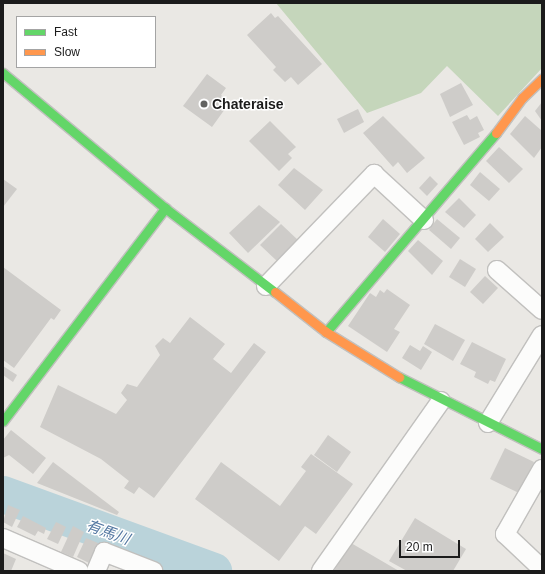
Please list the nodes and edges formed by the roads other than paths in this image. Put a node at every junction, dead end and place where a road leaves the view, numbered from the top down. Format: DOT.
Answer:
graph roads {
  1 [pos="3,73"];
  2 [pos="542,79"];
  3 [pos="165,208"];
  4 [pos="424,220"];
  5 [pos="497,270"];
  6 [pos="266,286"];
  7 [pos="542,310"];
  8 [pos="326,332"];
  9 [pos="542,335"];
  10 [pos="442,401"];
  11 [pos="3,421"];
  12 [pos="488,423"];
  13 [pos="542,449"];
  14 [pos="542,469"];
  15 [pos="3,538"];
  16 [pos="542,569"];
  17 [pos="79,571"];
  18 [pos="96,571"];
  19 [pos="153,571"];
  20 [pos="321,571"];
  1 -- 3 [label="street"];
  2 -- 4 [label="street"];
  3 -- 6 [label="street"];
  3 -- 11 [label="street"];
  4 -- 6 [label="street"];
  4 -- 8 [label="street"];
  5 -- 7 [label="street"];
  6 -- 8 [label="street"];
  8 -- 10 [label="street"];
  9 -- 12 [label="street"];
  10 -- 12 [label="street"];
  10 -- 20 [label="street"];
  12 -- 13 [label="street"];
  14 -- 16 [label="street"];
  15 -- 17 [label="street"];
  18 -- 19 [label="street"];
}
